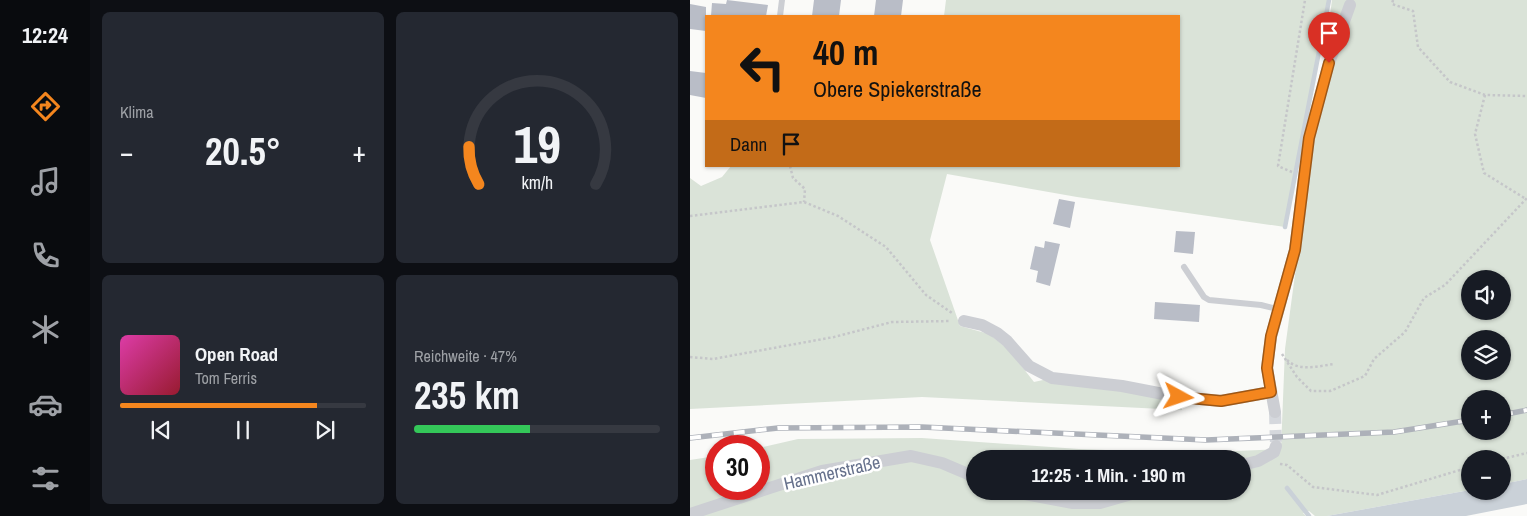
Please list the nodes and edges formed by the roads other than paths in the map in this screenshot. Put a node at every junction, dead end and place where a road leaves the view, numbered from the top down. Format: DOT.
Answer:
graph roads {
  1 [pos="782,0"];
  2 [pos="1351,2"];
  3 [pos="780,15"];
  4 [pos="1184,267"];
  5 [pos="1278,309"];
  6 [pos="964,321"];
  7 [pos="1271,392"];
  8 [pos="1275,412"];
  9 [pos="1276,446"];
  10 [pos="1251,463"];
  11 [pos="966,472"];
  12 [pos="1057,500"];
  13 [pos="1110,500"];
  14 [pos="690,514"];
  1 -- 3 [label="lane"];
  2 -- 5 [label="street"];
  4 -- 5 [label="lane"];
  5 -- 7 [label="street"];
  6 -- 7 [label="street"];
  7 -- 8 [label="street"];
  9 -- 10 [label="street"];
  11 -- 14 [label="street, Hammerstraße"];
  12 -- 13 [label="street"];
}
